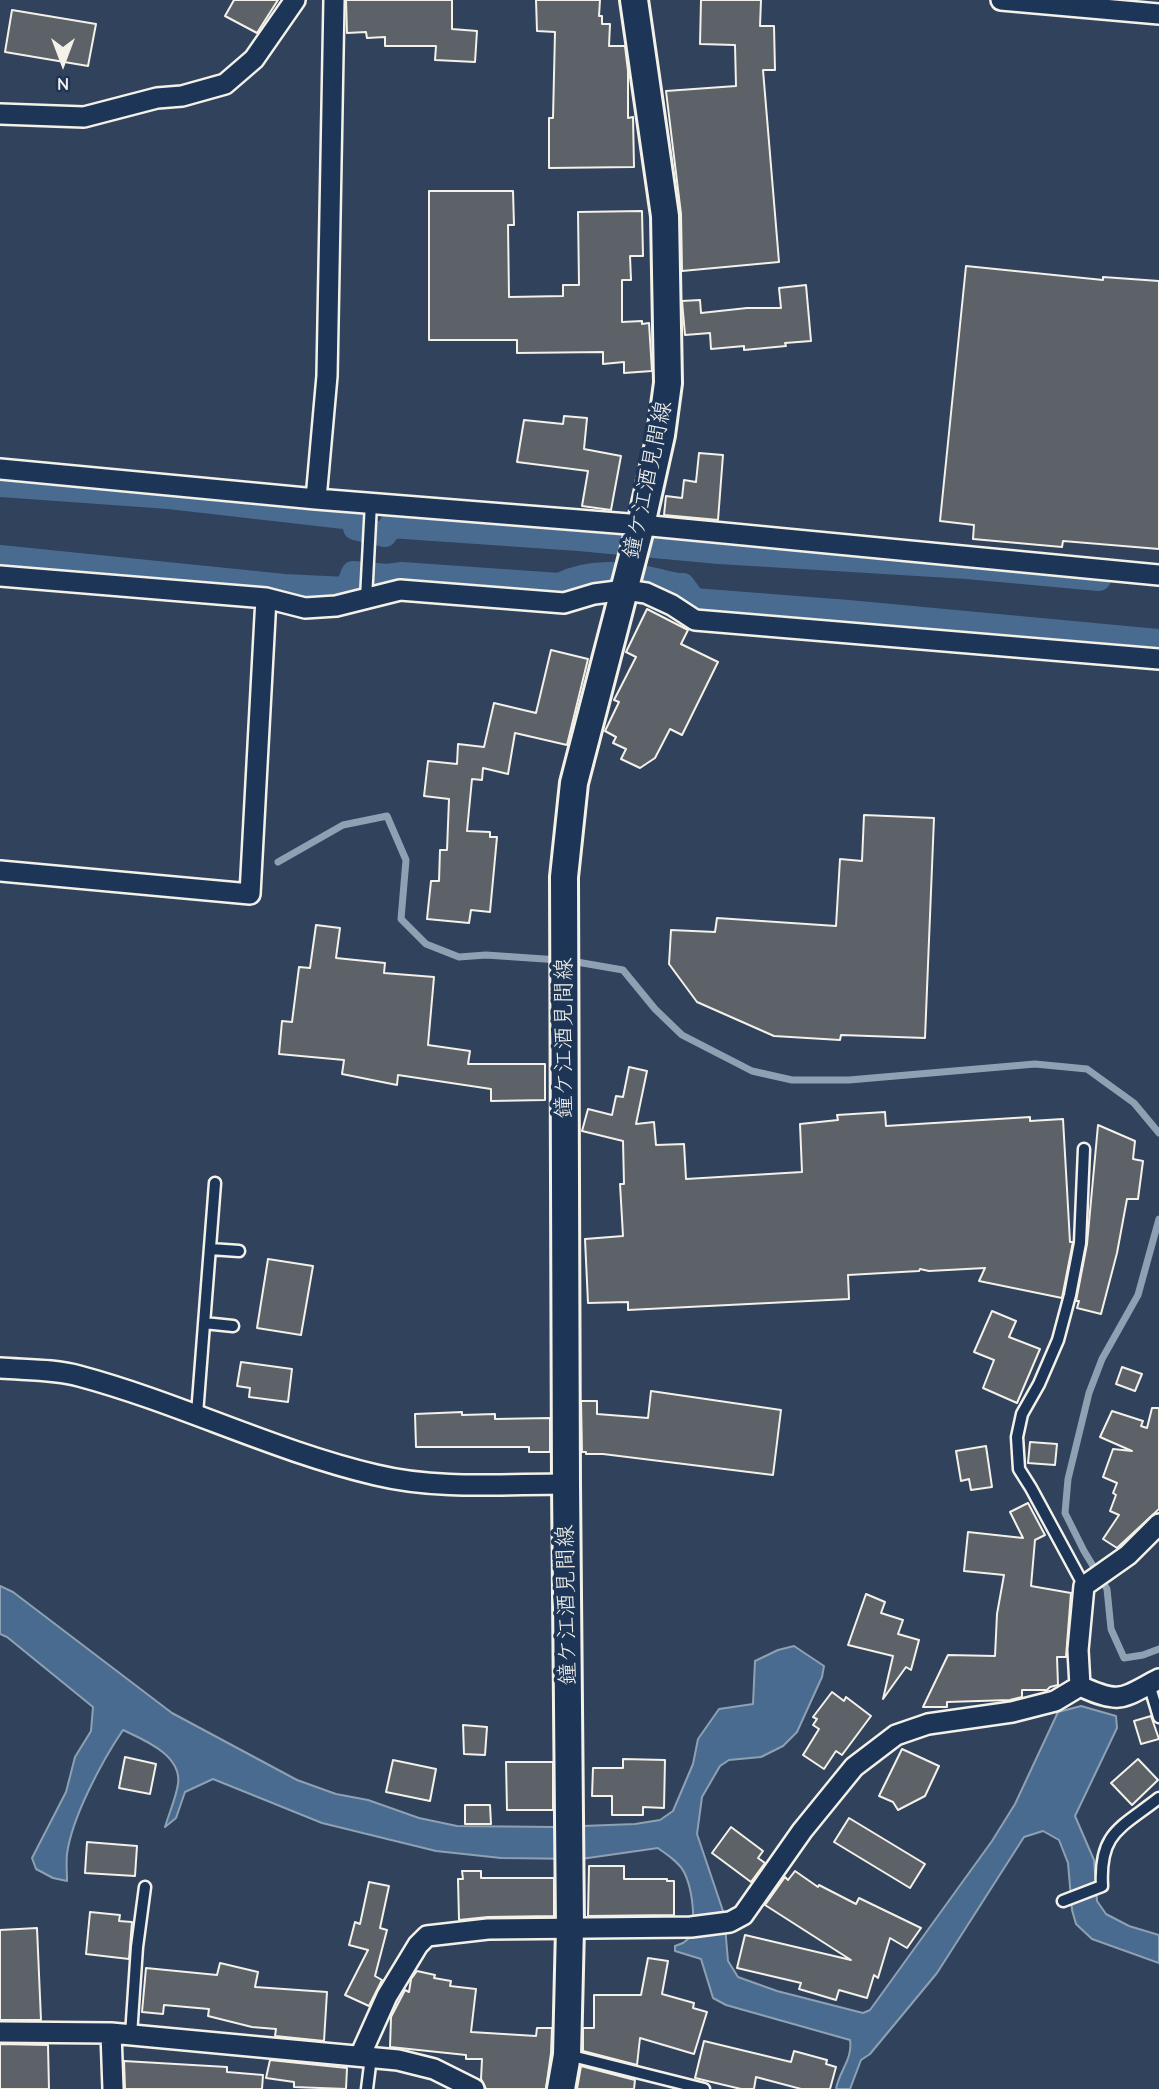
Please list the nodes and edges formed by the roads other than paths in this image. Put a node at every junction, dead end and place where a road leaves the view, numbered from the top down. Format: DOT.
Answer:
graph roads {
  1 [pos="295,0"];
  2 [pos="334,0"];
  3 [pos="634,0"];
  4 [pos="1001,0"];
  5 [pos="1159,14"];
  6 [pos="0,114"];
  7 [pos="0,470"];
  8 [pos="316,499"];
  9 [pos="371,503"];
  10 [pos="640,530"];
  11 [pos="1159,575"];
  12 [pos="0,576"];
  13 [pos="625,586"];
  14 [pos="266,598"];
  15 [pos="366,600"];
  16 [pos="1159,659"];
  17 [pos="0,871"];
  18 [pos="1084,1149"];
  19 [pos="215,1183"];
  20 [pos="210,1249"];
  21 [pos="239,1251"];
  22 [pos="204,1323"];
  23 [pos="233,1326"];
  24 [pos="0,1368"];
  25 [pos="197,1414"];
  26 [pos="566,1485"];
  27 [pos="1159,1524"];
  28 [pos="1084,1587"];
  29 [pos="1154,1681"];
  30 [pos="1080,1686"];
  31 [pos="1159,1717"];
  32 [pos="1159,1798"];
  33 [pos="145,1887"];
  34 [pos="1063,1901"];
  35 [pos="570,1928"];
  36 [pos="0,2032"];
  37 [pos="121,2034"];
  38 [pos="567,2055"];
  39 [pos="366,2056"];
  40 [pos="113,2089"];
  41 [pos="367,2089"];
  42 [pos="474,2089"];
  43 [pos="561,2089"];
  44 [pos="704,2089"];
  1 -- 6 [label="street"];
  2 -- 8 [label="street"];
  3 -- 10 [label="main road, 鐘ケ江酒見間線"];
  4 -- 5 [label="street"];
  7 -- 8 [label="street"];
  8 -- 9 [label="street"];
  9 -- 10 [label="street"];
  9 -- 15 [label="lane"];
  10 -- 11 [label="street"];
  10 -- 13 [label="main road, 鐘ケ江酒見間線"];
  12 -- 14 [label="street"];
  13 -- 15 [label="street"];
  13 -- 16 [label="street"];
  13 -- 26 [label="main road, 鐘ケ江酒見間線"];
  14 -- 15 [label="street"];
  14 -- 17 [label="street"];
  18 -- 28 [label="lane"];
  19 -- 20 [label="lane"];
  20 -- 21 [label="lane"];
  20 -- 22 [label="lane"];
  22 -- 23 [label="lane"];
  22 -- 25 [label="lane"];
  24 -- 25 [label="street"];
  25 -- 26 [label="street"];
  26 -- 35 [label="main road, 鐘ケ江酒見間線"];
  27 -- 28 [label="street"];
  28 -- 30 [label="street"];
  29 -- 30 [label="street"];
  29 -- 31 [label="lane"];
  30 -- 35 [label="street"];
  32 -- 34 [label="lane"];
  33 -- 37 [label="lane"];
  35 -- 38 [label="main road, 鐘ケ江酒見間線"];
  35 -- 39 [label="street"];
  36 -- 37 [label="street"];
  37 -- 39 [label="street"];
  37 -- 40 [label="street"];
  38 -- 43 [label="main road, 鐘ケ江酒見間線"];
  38 -- 44 [label="lane"];
  39 -- 41 [label="lane"];
  39 -- 42 [label="street"];
}
